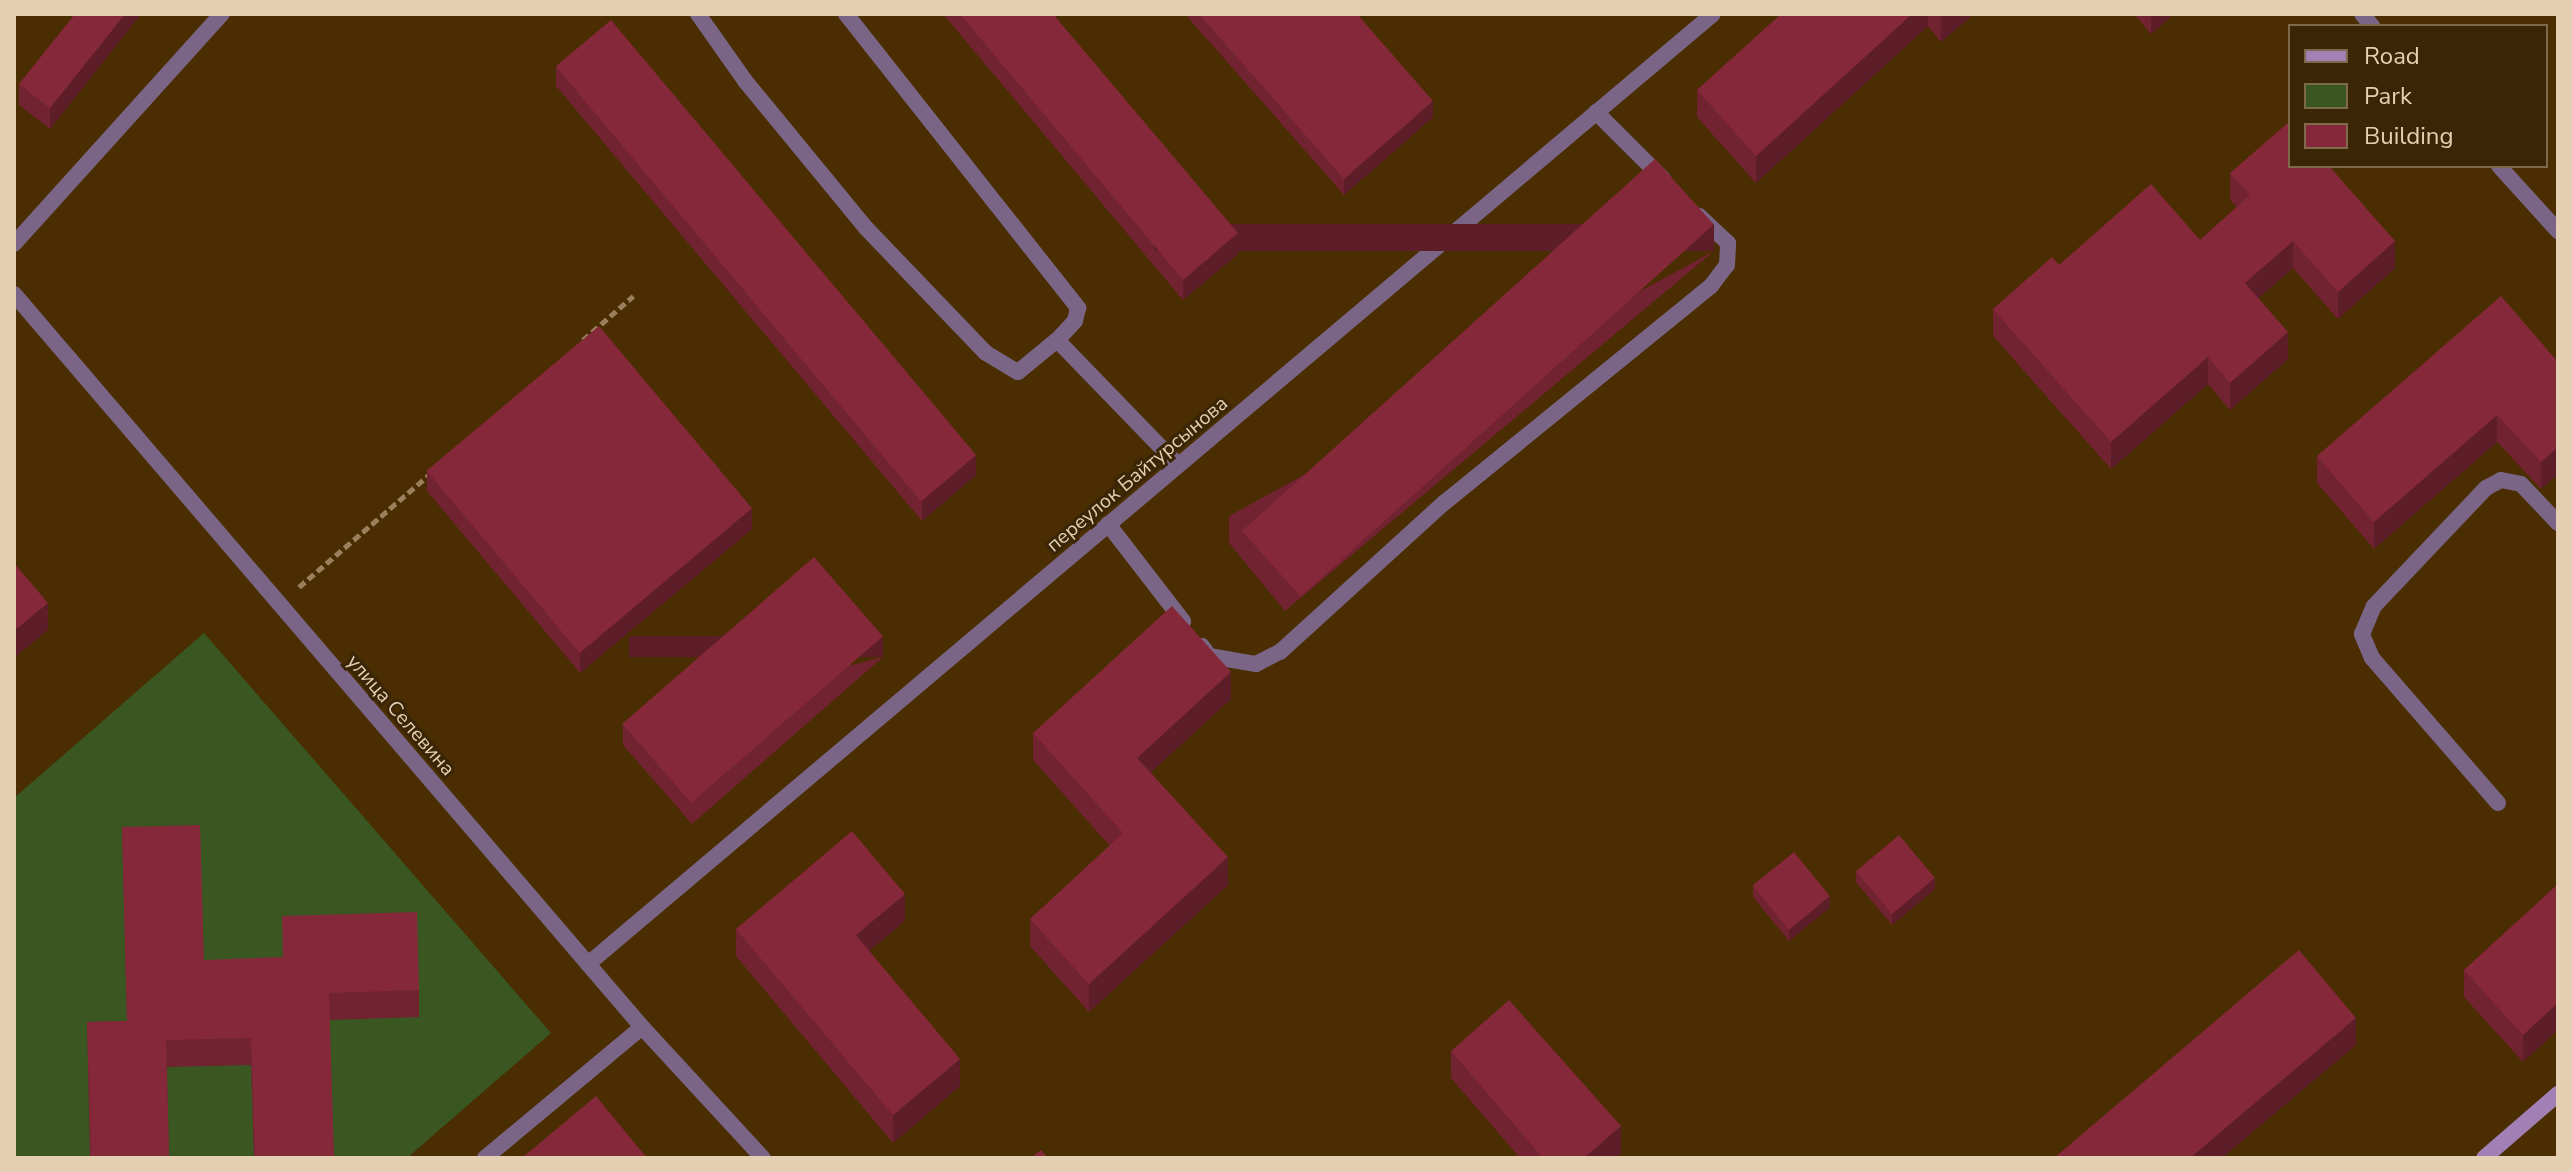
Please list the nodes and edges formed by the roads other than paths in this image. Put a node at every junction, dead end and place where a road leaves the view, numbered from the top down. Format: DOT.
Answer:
graph roads {
  1 [pos="222,14"];
  2 [pos="698,14"];
  3 [pos="846,14"];
  4 [pos="1713,14"];
  5 [pos="1596,112"];
  6 [pos="2501,168"];
  7 [pos="2558,231"];
  8 [pos="14,244"];
  9 [pos="14,294"];
  10 [pos="1057,340"];
  11 [pos="1178,465"];
  12 [pos="2558,523"];
  13 [pos="1108,524"];
  14 [pos="2498,803"];
  15 [pos="588,964"];
  16 [pos="642,1027"];
  17 [pos="2558,1094"];
  18 [pos="485,1158"];
  19 [pos="763,1158"];
  20 [pos="2484,1158"];
  1 -- 8 [label="street"];
  2 -- 10 [label="street"];
  3 -- 10 [label="street"];
  4 -- 5 [label="street, переулок Байтурсынова"];
  5 -- 11 [label="street, переулок Байтурсынова"];
  5 -- 13 [label="street"];
  6 -- 7 [label="street"];
  9 -- 15 [label="street, улица Селевина"];
  10 -- 11 [label="street"];
  11 -- 13 [label="street, переулок Байтурсынова"];
  12 -- 14 [label="street"];
  13 -- 15 [label="street, переулок Байтурсынова"];
  15 -- 16 [label="street, улица Селевина"];
  16 -- 18 [label="street"];
  16 -- 19 [label="street, улица Селевина"];
  17 -- 20 [label="main road"];
}
